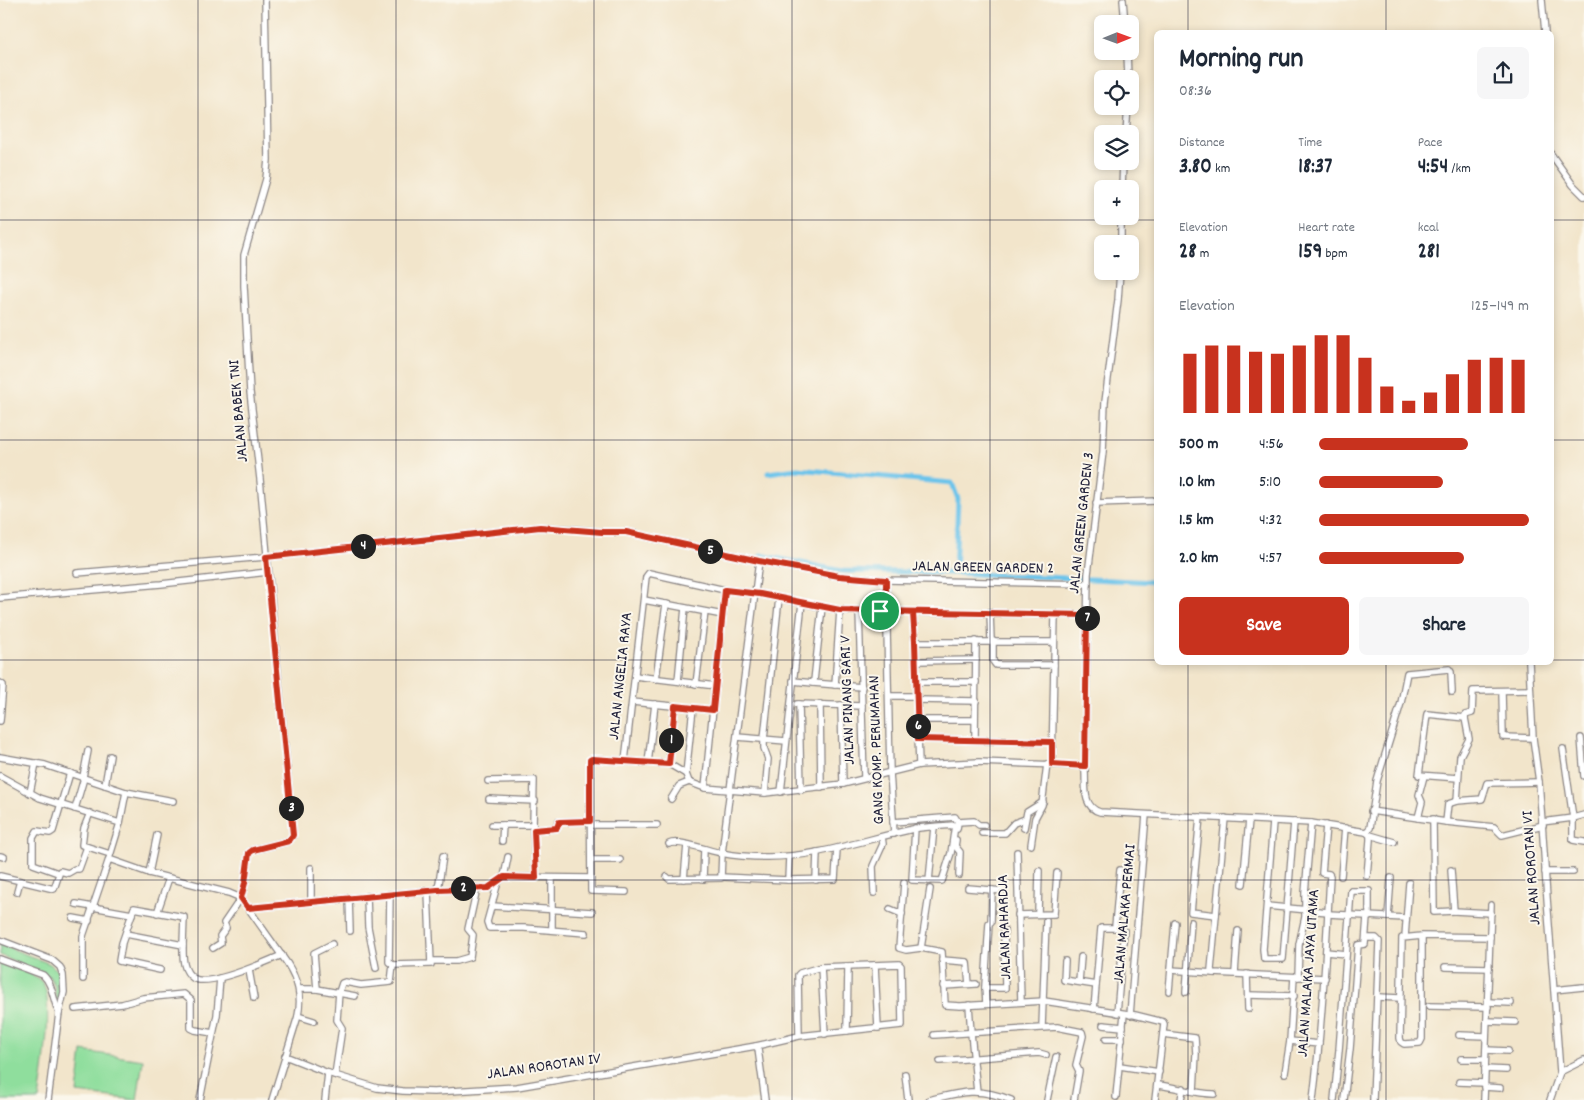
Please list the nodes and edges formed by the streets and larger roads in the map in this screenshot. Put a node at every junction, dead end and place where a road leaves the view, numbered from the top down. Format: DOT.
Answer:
graph roads {
  1 [pos="265,0"];
  2 [pos="1123,0"];
  3 [pos="1542,0"];
  4 [pos="1124,15"];
  5 [pos="1545,30"];
  6 [pos="1554,158"];
  7 [pos="1584,196"];
  8 [pos="1119,280"];
  9 [pos="1154,501"];
  10 [pos="1096,503"];
  11 [pos="267,558"];
  12 [pos="759,561"];
  13 [pos="268,571"];
  14 [pos="77,573"];
  15 [pos="886,580"];
  16 [pos="1088,583"];
  17 [pos="725,590"];
  18 [pos="754,593"];
  19 [pos="0,598"];
  20 [pos="779,598"];
  21 [pos="644,600"];
  22 [pos="802,603"];
  23 [pos="666,604"];
  24 [pos="822,607"];
  25 [pos="685,608"];
  26 [pos="840,610"];
  27 [pos="859,610"];
  28 [pos="886,611"];
  29 [pos="705,612"];
  30 [pos="990,612"];
  31 [pos="913,613"];
  32 [pos="1054,614"];
  33 [pos="723,615"];
  34 [pos="1087,615"];
  35 [pos="976,641"];
  36 [pos="992,641"];
  37 [pos="915,642"];
  38 [pos="1054,642"];
  39 [pos="976,660"];
  40 [pos="916,661"];
  41 [pos="1054,665"];
  42 [pos="1529,665"];
  43 [pos="635,676"];
  44 [pos="656,679"];
  45 [pos="678,681"];
  46 [pos="793,681"];
  47 [pos="917,682"];
  48 [pos="976,682"];
  49 [pos="0,683"];
  50 [pos="813,683"];
  51 [pos="696,684"];
  52 [pos="835,685"];
  53 [pos="716,686"];
  54 [pos="862,687"];
  55 [pos="1530,690"];
  56 [pos="1502,691"];
  57 [pos="1452,692"];
  58 [pos="889,696"];
  59 [pos="917,698"];
  60 [pos="976,701"];
  61 [pos="632,702"];
  62 [pos="655,704"];
  63 [pos="799,704"];
  64 [pos="820,704"];
  65 [pos="791,705"];
  66 [pos="841,705"];
  67 [pos="675,706"];
  68 [pos="862,706"];
  69 [pos="693,708"];
  70 [pos="713,710"];
  71 [pos="1465,718"];
  72 [pos="918,720"];
  73 [pos="975,720"];
  74 [pos="0,721"];
  75 [pos="737,737"];
  76 [pos="1533,738"];
  77 [pos="1581,738"];
  78 [pos="764,739"];
  79 [pos="918,739"];
  80 [pos="975,739"];
  81 [pos="786,741"];
  82 [pos="1052,742"];
  83 [pos="1563,749"];
  84 [pos="88,751"];
  85 [pos="110,756"];
  86 [pos="0,757"];
  87 [pos="625,761"];
  88 [pos="1383,761"];
  89 [pos="36,763"];
  90 [pos="648,763"];
  91 [pos="1050,763"];
  92 [pos="1392,763"];
  93 [pos="669,764"];
  94 [pos="919,765"];
  95 [pos="1085,766"];
  96 [pos="890,772"];
  97 [pos="70,774"];
  98 [pos="686,774"];
  99 [pos="0,776"];
  100 [pos="1424,776"];
  101 [pos="1584,776"];
  102 [pos="84,777"];
  103 [pos="864,778"];
  104 [pos="1458,778"];
  105 [pos="488,781"];
  106 [pos="689,782"];
  107 [pos="1539,782"];
  108 [pos="843,784"];
  109 [pos="105,785"];
  110 [pos="821,787"];
  111 [pos="705,788"];
  112 [pos="801,790"];
  113 [pos="732,791"];
  114 [pos="126,792"];
  115 [pos="781,792"];
  116 [pos="765,793"];
  117 [pos="30,794"];
  118 [pos="489,799"];
  119 [pos="671,799"];
  120 [pos="173,801"];
  121 [pos="534,801"];
  122 [pos="1457,801"];
  123 [pos="1043,802"];
  124 [pos="61,804"];
  125 [pos="76,808"];
  126 [pos="1371,811"];
  127 [pos="90,813"];
  128 [pos="1146,815"];
  129 [pos="1584,815"];
  130 [pos="1200,817"];
  131 [pos="1225,818"];
  132 [pos="1418,818"];
  133 [pos="1573,818"];
  134 [pos="1025,819"];
  135 [pos="1433,819"];
  136 [pos="1249,820"];
  137 [pos="893,822"];
  138 [pos="958,822"];
  139 [pos="1273,822"];
  140 [pos="1294,822"];
  141 [pos="1446,822"];
  142 [pos="120,823"];
  143 [pos="590,823"];
  144 [pos="1311,823"];
  145 [pos="1543,823"];
  146 [pos="492,825"];
  147 [pos="503,825"];
  148 [pos="657,825"];
  149 [pos="984,825"];
  150 [pos="1326,825"];
  151 [pos="534,827"];
  152 [pos="934,827"];
  153 [pos="915,828"];
  154 [pos="1024,828"];
  155 [pos="1345,829"];
  156 [pos="982,833"];
  157 [pos="1368,833"];
  158 [pos="894,834"];
  159 [pos="157,835"];
  160 [pos="882,837"];
  161 [pos="502,841"];
  162 [pos="1394,842"];
  163 [pos="1584,842"];
  164 [pos="669,844"];
  165 [pos="687,845"];
  166 [pos="1030,845"];
  167 [pos="84,846"];
  168 [pos="704,849"];
  169 [pos="837,850"];
  170 [pos="817,852"];
  171 [pos="1017,852"];
  172 [pos="722,853"];
  173 [pos="110,856"];
  174 [pos="443,856"];
  175 [pos="508,857"];
  176 [pos="789,857"];
  177 [pos="591,860"];
  178 [pos="620,860"];
  179 [pos="311,868"];
  180 [pos="1120,870"];
  181 [pos="1451,870"];
  182 [pos="1039,871"];
  183 [pos="1545,872"];
  184 [pos="1573,872"];
  185 [pos="58,873"];
  186 [pos="149,873"];
  187 [pos="1057,873"];
  188 [pos="958,875"];
  189 [pos="0,876"];
  190 [pos="1341,876"];
  191 [pos="1367,876"];
  192 [pos="504,877"];
  193 [pos="667,877"];
  194 [pos="721,877"];
  195 [pos="169,878"];
  196 [pos="536,878"];
  197 [pos="552,878"];
  198 [pos="591,878"];
  199 [pos="1391,878"];
  200 [pos="684,879"];
  201 [pos="703,879"];
  202 [pos="788,880"];
  203 [pos="816,880"];
  204 [pos="20,881"];
  205 [pos="929,881"];
  206 [pos="498,882"];
  207 [pos="904,883"];
  208 [pos="1408,883"];
  209 [pos="1243,884"];
  210 [pos="477,888"];
  211 [pos="968,888"];
  212 [pos="930,889"];
  213 [pos="438,890"];
  214 [pos="992,890"];
  215 [pos="428,891"];
  216 [pos="1003,891"];
  217 [pos="17,892"];
  218 [pos="626,892"];
  219 [pos="874,893"];
  220 [pos="390,894"];
  221 [pos="367,896"];
  222 [pos="241,898"];
  223 [pos="349,898"];
  224 [pos="311,901"];
  225 [pos="76,904"];
  226 [pos="1491,905"];
  227 [pos="492,906"];
  228 [pos="1267,906"];
  229 [pos="93,907"];
  230 [pos="248,908"];
  231 [pos="1288,908"];
  232 [pos="890,909"];
  233 [pos="1305,909"];
  234 [pos="552,910"];
  235 [pos="1454,910"];
  236 [pos="592,912"];
  237 [pos="158,913"];
  238 [pos="1328,913"];
  239 [pos="1490,913"];
  240 [pos="132,914"];
  241 [pos="902,914"];
  242 [pos="1038,914"];
  243 [pos="1018,915"];
  244 [pos="1216,915"];
  245 [pos="1350,916"];
  246 [pos="1368,917"];
  247 [pos="1388,917"];
  248 [pos="74,918"];
  249 [pos="1405,918"];
  250 [pos="89,921"];
  251 [pos="1046,921"];
  252 [pos="1191,922"];
  253 [pos="1175,923"];
  254 [pos="1115,927"];
  255 [pos="552,929"];
  256 [pos="1004,930"];
  257 [pos="350,931"];
  258 [pos="1238,931"];
  259 [pos="586,933"];
  260 [pos="126,934"];
  261 [pos="1422,936"];
  262 [pos="1405,937"];
  263 [pos="1490,937"];
  264 [pos="1366,938"];
  265 [pos="0,940"];
  266 [pos="332,944"];
  267 [pos="183,946"];
  268 [pos="213,948"];
  269 [pos="920,948"];
  270 [pos="1326,952"];
  271 [pos="1346,954"];
  272 [pos="282,955"];
  273 [pos="1081,957"];
  274 [pos="0,958"];
  275 [pos="942,960"];
  276 [pos="431,961"];
  277 [pos="1065,961"];
  278 [pos="393,965"];
  279 [pos="875,965"];
  280 [pos="848,966"];
  281 [pos="821,967"];
  282 [pos="1446,967"];
  283 [pos="376,968"];
  284 [pos="1489,968"];
  285 [pos="160,970"];
  286 [pos="249,970"];
  287 [pos="1171,970"];
  288 [pos="1188,971"];
  289 [pos="1213,973"];
  290 [pos="1235,973"];
  291 [pos="1247,974"];
  292 [pos="1296,977"];
  293 [pos="220,978"];
  294 [pos="1324,978"];
  295 [pos="83,979"];
  296 [pos="1079,982"];
  297 [pos="969,984"];
  298 [pos="976,984"];
  299 [pos="1096,985"];
  300 [pos="943,986"];
  301 [pos="1583,987"];
  302 [pos="985,988"];
  303 [pos="299,989"];
  304 [pos="317,989"];
  305 [pos="1554,990"];
  306 [pos="1169,991"];
  307 [pos="339,992"];
  308 [pos="1186,992"];
  309 [pos="1248,995"];
  310 [pos="355,996"];
  311 [pos="1294,996"];
  312 [pos="1378,997"];
  313 [pos="254,998"];
  314 [pos="1400,998"];
  315 [pos="1044,1001"];
  316 [pos="1021,1002"];
  317 [pos="1512,1003"];
  318 [pos="986,1004"];
  319 [pos="969,1005"];
  320 [pos="1488,1005"];
  321 [pos="1429,1006"];
  322 [pos="75,1009"];
  323 [pos="1094,1009"];
  324 [pos="1248,1009"];
  325 [pos="58,1013"];
  326 [pos="1117,1013"];
  327 [pos="1127,1014"];
  328 [pos="298,1016"];
  329 [pos="314,1021"];
  330 [pos="1487,1021"];
  331 [pos="1515,1022"];
  332 [pos="1103,1025"];
  333 [pos="1042,1027"];
  334 [pos="1123,1027"];
  335 [pos="878,1028"];
  336 [pos="847,1031"];
  337 [pos="213,1033"];
  338 [pos="971,1033"];
  339 [pos="825,1034"];
  340 [pos="1163,1034"];
  341 [pos="934,1035"];
  342 [pos="1459,1035"];
  343 [pos="799,1036"];
  344 [pos="1486,1036"];
  345 [pos="1106,1039"];
  346 [pos="1122,1039"];
  347 [pos="1290,1041"];
  348 [pos="1319,1044"];
  349 [pos="756,1046"];
  350 [pos="1486,1050"];
  351 [pos="1508,1051"];
  352 [pos="1046,1055"];
  353 [pos="286,1056"];
  354 [pos="1056,1057"];
  355 [pos="973,1059"];
  356 [pos="1461,1059"];
  357 [pos="1485,1059"];
  358 [pos="1584,1060"];
  359 [pos="940,1061"];
  360 [pos="1120,1066"];
  361 [pos="1485,1069"];
  362 [pos="1506,1070"];
  363 [pos="1159,1072"];
  364 [pos="1560,1072"];
  365 [pos="328,1073"];
  366 [pos="1286,1073"];
  367 [pos="905,1074"];
  368 [pos="335,1075"];
  369 [pos="1459,1082"];
  370 [pos="1158,1084"];
  371 [pos="1484,1085"];
  372 [pos="1183,1088"];
  373 [pos="1500,1088"];
  374 [pos="1194,1091"];
  375 [pos="977,1092"];
  376 [pos="1214,1094"];
  377 [pos="1116,1097"];
  378 [pos="1004,1099"];
  379 [pos="48,1100"];
  380 [pos="200,1100"];
  381 [pos="272,1100"];
  382 [pos="325,1100"];
  383 [pos="765,1100"];
  384 [pos="908,1100"];
  385 [pos="929,1100"];
  386 [pos="1011,1100"];
  387 [pos="1047,1100"];
  388 [pos="1074,1100"];
  389 [pos="1155,1100"];
  390 [pos="1181,1100"];
  391 [pos="1313,1100"];
  392 [pos="1334,1100"];
  393 [pos="1344,1100"];
  394 [pos="1373,1100"];
  395 [pos="1484,1100"];
  396 [pos="1550,1100"];
  1 -- 11 [label="street, JALAN BABEK TNI"];
  2 -- 4 [label="street"];
  3 -- 5 [label="street"];
  6 -- 7 [label="street"];
  8 -- 10 [label="street, JALAN GREEN GARDEN 3"];
  9 -- 10 [label="street"];
  10 -- 16 [label="street, JALAN GREEN GARDEN 3"];
  11 -- 12 [label="street, JALAN GREEN GARDEN 2"];
  11 -- 13 [label="street, JALAN BABEK TNI"];
  11 -- 14 [label="street, JALAN GREEN GARDEN 2"];
  12 -- 15 [label="street, JALAN GREEN GARDEN 2"];
  12 -- 18 [label="street"];
  13 -- 19 [label="street"];
  13 -- 222 [label="street, JALAN BABEK TNI"];
  15 -- 16 [label="street, JALAN GREEN GARDEN 2"];
  15 -- 28 [label="street, GANG KOMP. PERUMAHAN"];
  16 -- 34 [label="street, JALAN GREEN GARDEN 3"];
  17 -- 18 [label="street"];
  17 -- 21 [label="street, JALAN ANGELIA RAYA"];
  17 -- 33 [label="street"];
  18 -- 20 [label="street"];
  18 -- 75 [label="street"];
  20 -- 22 [label="street"];
  20 -- 78 [label="street"];
  21 -- 23 [label="street"];
  21 -- 43 [label="street, JALAN ANGELIA RAYA"];
  22 -- 24 [label="street"];
  22 -- 46 [label="street"];
  23 -- 25 [label="street"];
  23 -- 44 [label="street"];
  24 -- 26 [label="street"];
  24 -- 50 [label="street"];
  25 -- 29 [label="street"];
  25 -- 45 [label="street"];
  26 -- 27 [label="street"];
  26 -- 52 [label="street"];
  27 -- 28 [label="street"];
  27 -- 54 [label="street, JALAN PINANG SARI V"];
  28 -- 31 [label="street"];
  28 -- 58 [label="street, GANG KOMP. PERUMAHAN"];
  29 -- 33 [label="street"];
  29 -- 51 [label="street"];
  30 -- 31 [label="street"];
  30 -- 32 [label="street"];
  30 -- 36 [label="street"];
  31 -- 37 [label="street"];
  32 -- 34 [label="street"];
  32 -- 38 [label="street"];
  33 -- 53 [label="street"];
  34 -- 95 [label="street, JALAN GREEN GARDEN 3"];
  35 -- 36 [label="street"];
  35 -- 37 [label="street"];
  35 -- 39 [label="street"];
  36 -- 38 [label="street"];
  36 -- 41 [label="street"];
  37 -- 40 [label="street"];
  38 -- 41 [label="street"];
  39 -- 40 [label="street"];
  39 -- 48 [label="street"];
  40 -- 47 [label="street"];
  41 -- 82 [label="street"];
  42 -- 55 [label="street, JALAN ROROTAN VI"];
  43 -- 44 [label="street"];
  43 -- 61 [label="street, JALAN ANGELIA RAYA"];
  44 -- 45 [label="street"];
  45 -- 51 [label="street"];
  46 -- 50 [label="street"];
  46 -- 65 [label="street"];
  47 -- 48 [label="street"];
  47 -- 59 [label="street"];
  48 -- 60 [label="street"];
  49 -- 74 [label="street"];
  50 -- 52 [label="street"];
  51 -- 53 [label="street"];
  52 -- 54 [label="street"];
  53 -- 70 [label="street"];
  54 -- 68 [label="street, JALAN PINANG SARI V"];
  55 -- 56 [label="street"];
  55 -- 76 [label="street, JALAN ROROTAN VI"];
  56 -- 71 [label="street"];
  56 -- 76 [label="street"];
  57 -- 88 [label="street"];
  58 -- 59 [label="street"];
  58 -- 96 [label="street, GANG KOMP. PERUMAHAN"];
  59 -- 60 [label="street"];
  59 -- 72 [label="street"];
  60 -- 73 [label="street"];
  61 -- 62 [label="street"];
  61 -- 87 [label="street, JALAN ANGELIA RAYA"];
  62 -- 67 [label="street"];
  62 -- 90 [label="street"];
  63 -- 64 [label="street"];
  63 -- 65 [label="street"];
  63 -- 112 [label="street"];
  64 -- 66 [label="street"];
  64 -- 110 [label="street"];
  65 -- 81 [label="street"];
  66 -- 68 [label="street"];
  66 -- 108 [label="street"];
  67 -- 69 [label="street"];
  67 -- 93 [label="street"];
  68 -- 103 [label="street, JALAN PINANG SARI V"];
  69 -- 70 [label="street"];
  69 -- 98 [label="street"];
  70 -- 111 [label="street"];
  71 -- 100 [label="street"];
  71 -- 104 [label="street"];
  72 -- 73 [label="street"];
  72 -- 79 [label="street"];
  73 -- 80 [label="street"];
  75 -- 78 [label="street"];
  75 -- 113 [label="street"];
  76 -- 107 [label="street, JALAN ROROTAN VI"];
  77 -- 101 [label="street"];
  78 -- 81 [label="street"];
  78 -- 116 [label="street"];
  79 -- 80 [label="street"];
  79 -- 94 [label="street"];
  80 -- 82 [label="street"];
  81 -- 115 [label="street"];
  82 -- 91 [label="street"];
  83 -- 133 [label="street"];
  84 -- 102 [label="street"];
  85 -- 109 [label="street"];
  86 -- 89 [label="street"];
  87 -- 90 [label="street, JALAN ANGELIA RAYA"];
  87 -- 143 [label="street"];
  88 -- 92 [label="street"];
  88 -- 126 [label="street"];
  89 -- 97 [label="street"];
  89 -- 117 [label="street"];
  90 -- 93 [label="street, JALAN ANGELIA RAYA"];
  91 -- 94 [label="street"];
  91 -- 95 [label="street"];
  91 -- 123 [label="street"];
  93 -- 98 [label="street, JALAN ANGELIA RAYA"];
  94 -- 96 [label="street"];
  95 -- 128 [label="street, JALAN GREEN GARDEN 3"];
  96 -- 103 [label="street"];
  96 -- 137 [label="street, GANG KOMP. PERUMAHAN"];
  97 -- 102 [label="street"];
  97 -- 124 [label="street"];
  98 -- 106 [label="street"];
  99 -- 117 [label="street"];
  100 -- 104 [label="street"];
  100 -- 132 [label="street"];
  102 -- 109 [label="street"];
  102 -- 125 [label="street"];
  103 -- 108 [label="street"];
  104 -- 122 [label="street"];
  105 -- 121 [label="street"];
  106 -- 111 [label="street"];
  106 -- 119 [label="street"];
  107 -- 122 [label="street"];
  107 -- 145 [label="street, JALAN ROROTAN VI"];
  108 -- 110 [label="street"];
  109 -- 114 [label="street"];
  110 -- 112 [label="street"];
  111 -- 113 [label="street"];
  112 -- 115 [label="street"];
  113 -- 116 [label="street"];
  113 -- 172 [label="street"];
  114 -- 120 [label="street"];
  114 -- 142 [label="street"];
  115 -- 116 [label="street"];
  117 -- 124 [label="street"];
  118 -- 121 [label="street"];
  121 -- 151 [label="street"];
  122 -- 141 [label="street"];
  123 -- 134 [label="street"];
  123 -- 166 [label="street"];
  124 -- 125 [label="street"];
  124 -- 185 [label="street"];
  125 -- 127 [label="street"];
  126 -- 132 [label="street"];
  126 -- 157 [label="street"];
  127 -- 142 [label="street"];
  127 -- 167 [label="street"];
  128 -- 130 [label="street"];
  128 -- 327 [label="street, JALAN MALAKA PERMAI"];
  129 -- 133 [label="street"];
  130 -- 131 [label="street"];
  130 -- 244 [label="street"];
  131 -- 136 [label="street"];
  131 -- 244 [label="street"];
  132 -- 135 [label="street"];
  133 -- 145 [label="street"];
  133 -- 163 [label="street"];
  134 -- 154 [label="street"];
  134 -- 156 [label="street"];
  135 -- 141 [label="street"];
  135 -- 235 [label="street"];
  136 -- 139 [label="street"];
  136 -- 209 [label="street"];
  137 -- 138 [label="street"];
  137 -- 158 [label="street, GANG KOMP. PERUMAHAN"];
  138 -- 149 [label="street"];
  138 -- 188 [label="street"];
  139 -- 140 [label="street"];
  139 -- 228 [label="street"];
  140 -- 144 [label="street"];
  140 -- 231 [label="street"];
  141 -- 145 [label="street"];
  142 -- 173 [label="street"];
  143 -- 148 [label="street"];
  143 -- 151 [label="street"];
  143 -- 177 [label="street"];
  144 -- 150 [label="street"];
  144 -- 233 [label="street"];
  145 -- 183 [label="street, JALAN ROROTAN VI"];
  146 -- 147 [label="street"];
  147 -- 151 [label="street"];
  147 -- 161 [label="street"];
  150 -- 155 [label="street"];
  150 -- 238 [label="street, JALAN MALAKA JAYA UTAMA"];
  151 -- 196 [label="street"];
  152 -- 153 [label="street"];
  152 -- 205 [label="street"];
  152 -- 205 [label="street"];
  153 -- 158 [label="street"];
  153 -- 205 [label="street"];
  155 -- 157 [label="street"];
  155 -- 190 [label="street"];
  157 -- 162 [label="street"];
  157 -- 191 [label="street"];
  158 -- 160 [label="street, GANG KOMP. PERUMAHAN"];
  159 -- 186 [label="street"];
  160 -- 169 [label="street, GANG KOMP. PERUMAHAN"];
  160 -- 219 [label="street"];
  164 -- 165 [label="street, GANG KOMP. PERUMAHAN"];
  165 -- 168 [label="street, GANG KOMP. PERUMAHAN"];
  165 -- 200 [label="street"];
  167 -- 173 [label="street"];
  167 -- 185 [label="street"];
  168 -- 172 [label="street, GANG KOMP. PERUMAHAN"];
  168 -- 201 [label="street"];
  169 -- 170 [label="street, GANG KOMP. PERUMAHAN"];
  169 -- 203 [label="street"];
  170 -- 176 [label="street, GANG KOMP. PERUMAHAN"];
  170 -- 203 [label="street"];
  171 -- 243 [label="street, JALAN RAHARDJA"];
  172 -- 176 [label="street, GANG KOMP. PERUMAHAN"];
  172 -- 194 [label="street"];
  173 -- 186 [label="street"];
  173 -- 229 [label="street"];
  174 -- 213 [label="street"];
  175 -- 192 [label="street"];
  176 -- 202 [label="street"];
  177 -- 178 [label="street"];
  177 -- 198 [label="street"];
  179 -- 224 [label="street"];
  180 -- 254 [label="street"];
  181 -- 235 [label="street"];
  182 -- 242 [label="street"];
  183 -- 184 [label="street"];
  183 -- 305 [label="street, JALAN ROROTAN VI"];
  185 -- 204 [label="street"];
  186 -- 195 [label="street"];
  187 -- 242 [label="street"];
  189 -- 204 [label="street"];
  192 -- 196 [label="street"];
  192 -- 206 [label="street"];
  193 -- 200 [label="street"];
  194 -- 201 [label="street"];
  194 -- 202 [label="street"];
  195 -- 222 [label="street"];
  195 -- 237 [label="street"];
  196 -- 197 [label="street"];
  197 -- 198 [label="street"];
  197 -- 234 [label="street"];
  198 -- 218 [label="street"];
  199 -- 247 [label="street"];
  200 -- 201 [label="street"];
  202 -- 203 [label="street"];
  204 -- 217 [label="street"];
  206 -- 210 [label="street"];
  206 -- 227 [label="street"];
  207 -- 241 [label="street"];
  208 -- 249 [label="street"];
  210 -- 213 [label="street"];
  210 -- 276 [label="street"];
  211 -- 214 [label="street"];
  212 -- 269 [label="street"];
  213 -- 215 [label="street"];
  214 -- 216 [label="street"];
  214 -- 302 [label="street"];
  215 -- 220 [label="street"];
  215 -- 276 [label="street"];
  220 -- 221 [label="street"];
  220 -- 278 [label="street"];
  221 -- 223 [label="street"];
  221 -- 283 [label="street"];
  222 -- 230 [label="street"];
  222 -- 268 [label="street"];
  223 -- 224 [label="street"];
  223 -- 257 [label="street"];
  224 -- 230 [label="street"];
  225 -- 229 [label="street"];
  226 -- 239 [label="street"];
  227 -- 234 [label="street"];
  227 -- 255 [label="street"];
  228 -- 231 [label="street"];
  228 -- 231 [label="street"];
  229 -- 240 [label="street"];
  229 -- 250 [label="street"];
  230 -- 272 [label="street"];
  231 -- 233 [label="street"];
  232 -- 241 [label="street"];
  233 -- 238 [label="street"];
  233 -- 292 [label="street"];
  234 -- 236 [label="street"];
  234 -- 255 [label="street"];
  235 -- 239 [label="street"];
  237 -- 240 [label="street"];
  237 -- 267 [label="street"];
  238 -- 245 [label="street"];
  238 -- 270 [label="street, JALAN MALAKA JAYA UTAMA"];
  239 -- 263 [label="street"];
  240 -- 260 [label="street"];
  241 -- 269 [label="street"];
  242 -- 243 [label="street"];
  243 -- 316 [label="street, JALAN RAHARDJA"];
  244 -- 289 [label="street"];
  245 -- 246 [label="street"];
  245 -- 246 [label="street"];
  245 -- 271 [label="street"];
  246 -- 247 [label="street"];
  246 -- 264 [label="street"];
  247 -- 249 [label="street"];
  248 -- 250 [label="street"];
  249 -- 262 [label="street"];
  250 -- 295 [label="street"];
  251 -- 315 [label="street"];
  252 -- 288 [label="street"];
  253 -- 287 [label="street"];
  254 -- 299 [label="street"];
  254 -- 326 [label="street"];
  255 -- 259 [label="street"];
  256 -- 302 [label="street"];
  258 -- 290 [label="street"];
  260 -- 267 [label="street"];
  260 -- 285 [label="street"];
  261 -- 262 [label="street"];
  261 -- 263 [label="street"];
  261 -- 314 [label="street"];
  262 -- 314 [label="street"];
  263 -- 284 [label="street"];
  264 -- 312 [label="street"];
  264 -- 393 [label="street"];
  265 -- 325 [label="street"];
  266 -- 304 [label="street"];
  267 -- 293 [label="street"];
  269 -- 275 [label="street"];
  270 -- 271 [label="street"];
  270 -- 294 [label="street, JALAN MALAKA JAYA UTAMA"];
  271 -- 392 [label="street"];
  272 -- 286 [label="street"];
  272 -- 303 [label="street"];
  273 -- 296 [label="street"];
  274 -- 325 [label="street"];
  275 -- 297 [label="street"];
  275 -- 300 [label="street"];
  276 -- 278 [label="street"];
  277 -- 296 [label="street"];
  278 -- 307 [label="street"];
  279 -- 280 [label="street"];
  279 -- 335 [label="street"];
  279 -- 335 [label="street, JALAN ROROTAN IV"];
  280 -- 281 [label="street"];
  280 -- 336 [label="street"];
  281 -- 339 [label="street"];
  281 -- 343 [label="street"];
  282 -- 284 [label="street"];
  284 -- 320 [label="street"];
  286 -- 293 [label="street"];
  286 -- 313 [label="street"];
  287 -- 288 [label="street"];
  287 -- 306 [label="street"];
  288 -- 289 [label="street"];
  288 -- 308 [label="street"];
  289 -- 290 [label="street"];
  290 -- 291 [label="street"];
  291 -- 292 [label="street"];
  291 -- 309 [label="street"];
  292 -- 294 [label="street"];
  292 -- 311 [label="street"];
  293 -- 337 [label="street"];
  294 -- 348 [label="street, JALAN MALAKA JAYA UTAMA"];
  296 -- 299 [label="street"];
  297 -- 298 [label="street"];
  297 -- 300 [label="street"];
  299 -- 323 [label="street"];
  300 -- 319 [label="street"];
  301 -- 305 [label="street"];
  302 -- 318 [label="street"];
  303 -- 304 [label="street"];
  303 -- 328 [label="street"];
  304 -- 307 [label="street"];
  305 -- 364 [label="street, JALAN ROROTAN VI"];
  307 -- 310 [label="street"];
  307 -- 368 [label="street"];
  309 -- 311 [label="street"];
  309 -- 324 [label="street"];
  311 -- 347 [label="street"];
  312 -- 314 [label="street"];
  312 -- 394 [label="street"];
  315 -- 316 [label="street"];
  315 -- 323 [label="street"];
  315 -- 333 [label="street"];
  316 -- 318 [label="street"];
  317 -- 320 [label="street"];
  318 -- 319 [label="street"];
  319 -- 338 [label="street"];
  320 -- 321 [label="street"];
  320 -- 330 [label="street"];
  322 -- 337 [label="street"];
  323 -- 326 [label="street"];
  325 -- 379 [label="street"];
  326 -- 327 [label="street"];
  327 -- 334 [label="street, JALAN MALAKA PERMAI"];
  327 -- 340 [label="street"];
  328 -- 329 [label="street"];
  328 -- 353 [label="street"];
  330 -- 331 [label="street"];
  330 -- 344 [label="street"];
  332 -- 334 [label="street"];
  333 -- 338 [label="street"];
  333 -- 388 [label="street"];
  334 -- 346 [label="street, JALAN MALAKA PERMAI"];
  335 -- 336 [label="street, JALAN ROROTAN IV"];
  336 -- 339 [label="street, JALAN ROROTAN IV"];
  337 -- 380 [label="street"];
  338 -- 341 [label="street"];
  338 -- 355 [label="street"];
  339 -- 343 [label="street, JALAN ROROTAN IV"];
  340 -- 363 [label="street"];
  340 -- 374 [label="street"];
  342 -- 344 [label="street"];
  343 -- 349 [label="street, JALAN ROROTAN IV"];
  344 -- 350 [label="street"];
  345 -- 346 [label="street"];
  346 -- 360 [label="street, JALAN MALAKA PERMAI"];
  347 -- 348 [label="street"];
  347 -- 366 [label="street"];
  348 -- 391 [label="street, JALAN MALAKA JAYA UTAMA"];
  349 -- 368 [label="street, JALAN ROROTAN IV"];
  349 -- 383 [label="street"];
  350 -- 351 [label="street"];
  350 -- 357 [label="street"];
  352 -- 355 [label="street"];
  353 -- 365 [label="street, JALAN ROROTAN IV"];
  353 -- 381 [label="street"];
  354 -- 387 [label="street"];
  355 -- 359 [label="street"];
  355 -- 375 [label="street"];
  356 -- 357 [label="street"];
  357 -- 361 [label="street"];
  358 -- 364 [label="street"];
  360 -- 363 [label="street"];
  360 -- 377 [label="street, JALAN MALAKA PERMAI"];
  361 -- 362 [label="street"];
  361 -- 371 [label="street"];
  363 -- 370 [label="street"];
  364 -- 396 [label="street"];
  365 -- 368 [label="street, JALAN ROROTAN IV"];
  365 -- 382 [label="street"];
  367 -- 384 [label="street"];
  369 -- 371 [label="street"];
  370 -- 372 [label="street"];
  370 -- 389 [label="street"];
  371 -- 373 [label="street"];
  371 -- 395 [label="street"];
  372 -- 374 [label="street"];
  372 -- 390 [label="street"];
  374 -- 376 [label="street"];
  375 -- 378 [label="street"];
  375 -- 385 [label="street"];
  378 -- 386 [label="street"];
}
